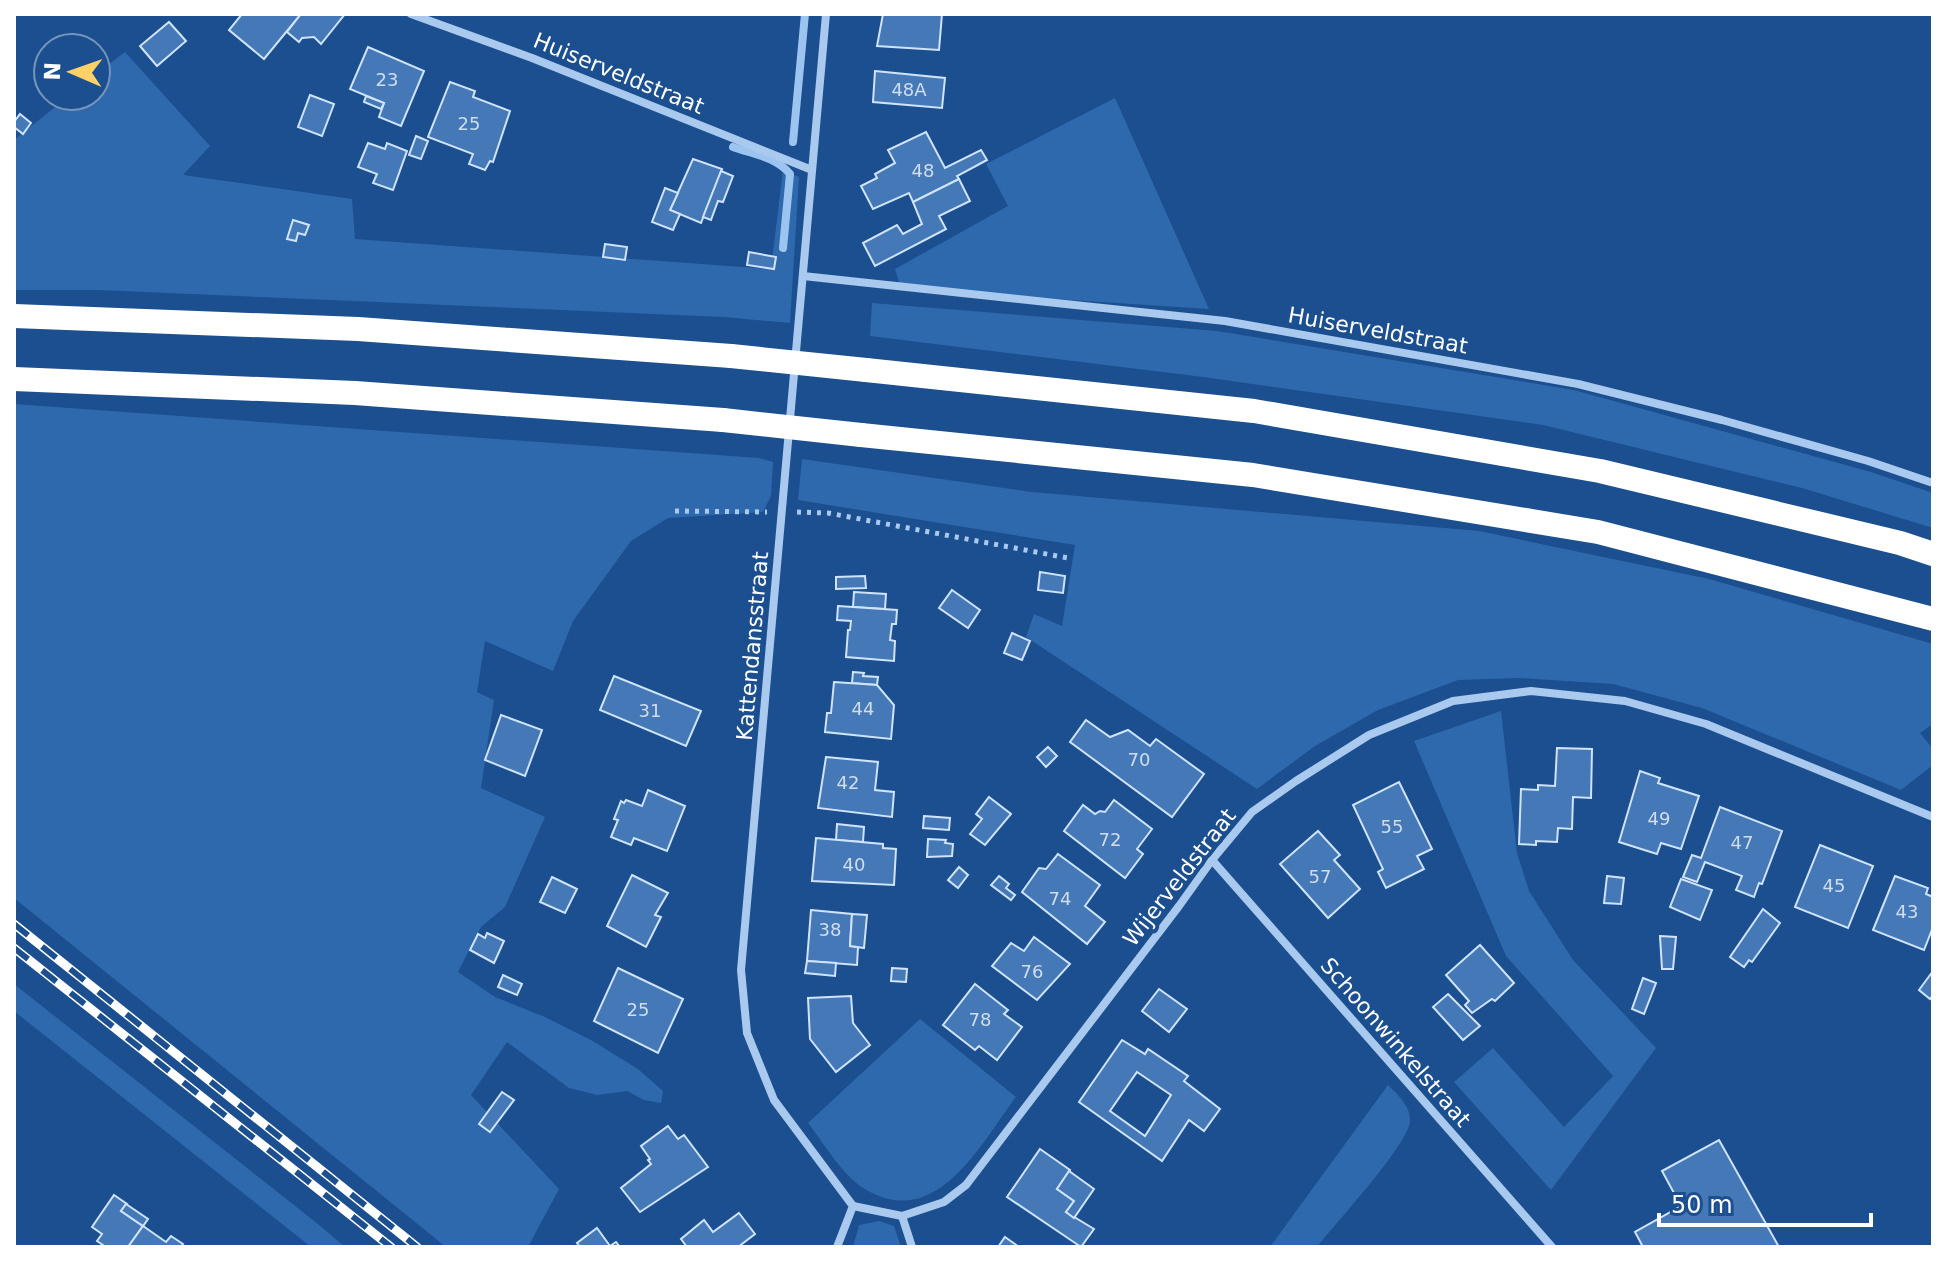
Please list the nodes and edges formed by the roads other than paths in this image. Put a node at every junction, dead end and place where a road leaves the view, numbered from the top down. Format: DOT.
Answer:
graph roads {
  1 [pos="411,14"];
  2 [pos="826,14"];
  3 [pos="812,170"];
  4 [pos="803,276"];
  5 [pos="14,316"];
  6 [pos="14,379"];
  7 [pos="1933,483"];
  8 [pos="1933,554"];
  9 [pos="1933,619"];
  10 [pos="1933,817"];
  11 [pos="1212,860"];
  12 [pos="853,1206"];
  13 [pos="902,1216"];
  14 [pos="837,1247"];
  15 [pos="912,1247"];
  16 [pos="1552,1247"];
  1 -- 3 [label="street, Huiserveldstraat"];
  2 -- 3 [label="street, Kattendansstraat"];
  3 -- 4 [label="street, Kattendansstraat"];
  4 -- 7 [label="street, Huiserveldstraat"];
  4 -- 12 [label="street, Kattendansstraat"];
  5 -- 8 [label="highway, bridge"];
  6 -- 9 [label="highway, bridge"];
  10 -- 11 [label="street, Wijerveldstraat"];
  11 -- 13 [label="street, Wijerveldstraat"];
  11 -- 16 [label="street, Schoonwinkelstraat"];
  12 -- 13 [label="street, Wijerveldstraat"];
  12 -- 14 [label="street"];
  13 -- 15 [label="street"];
}
